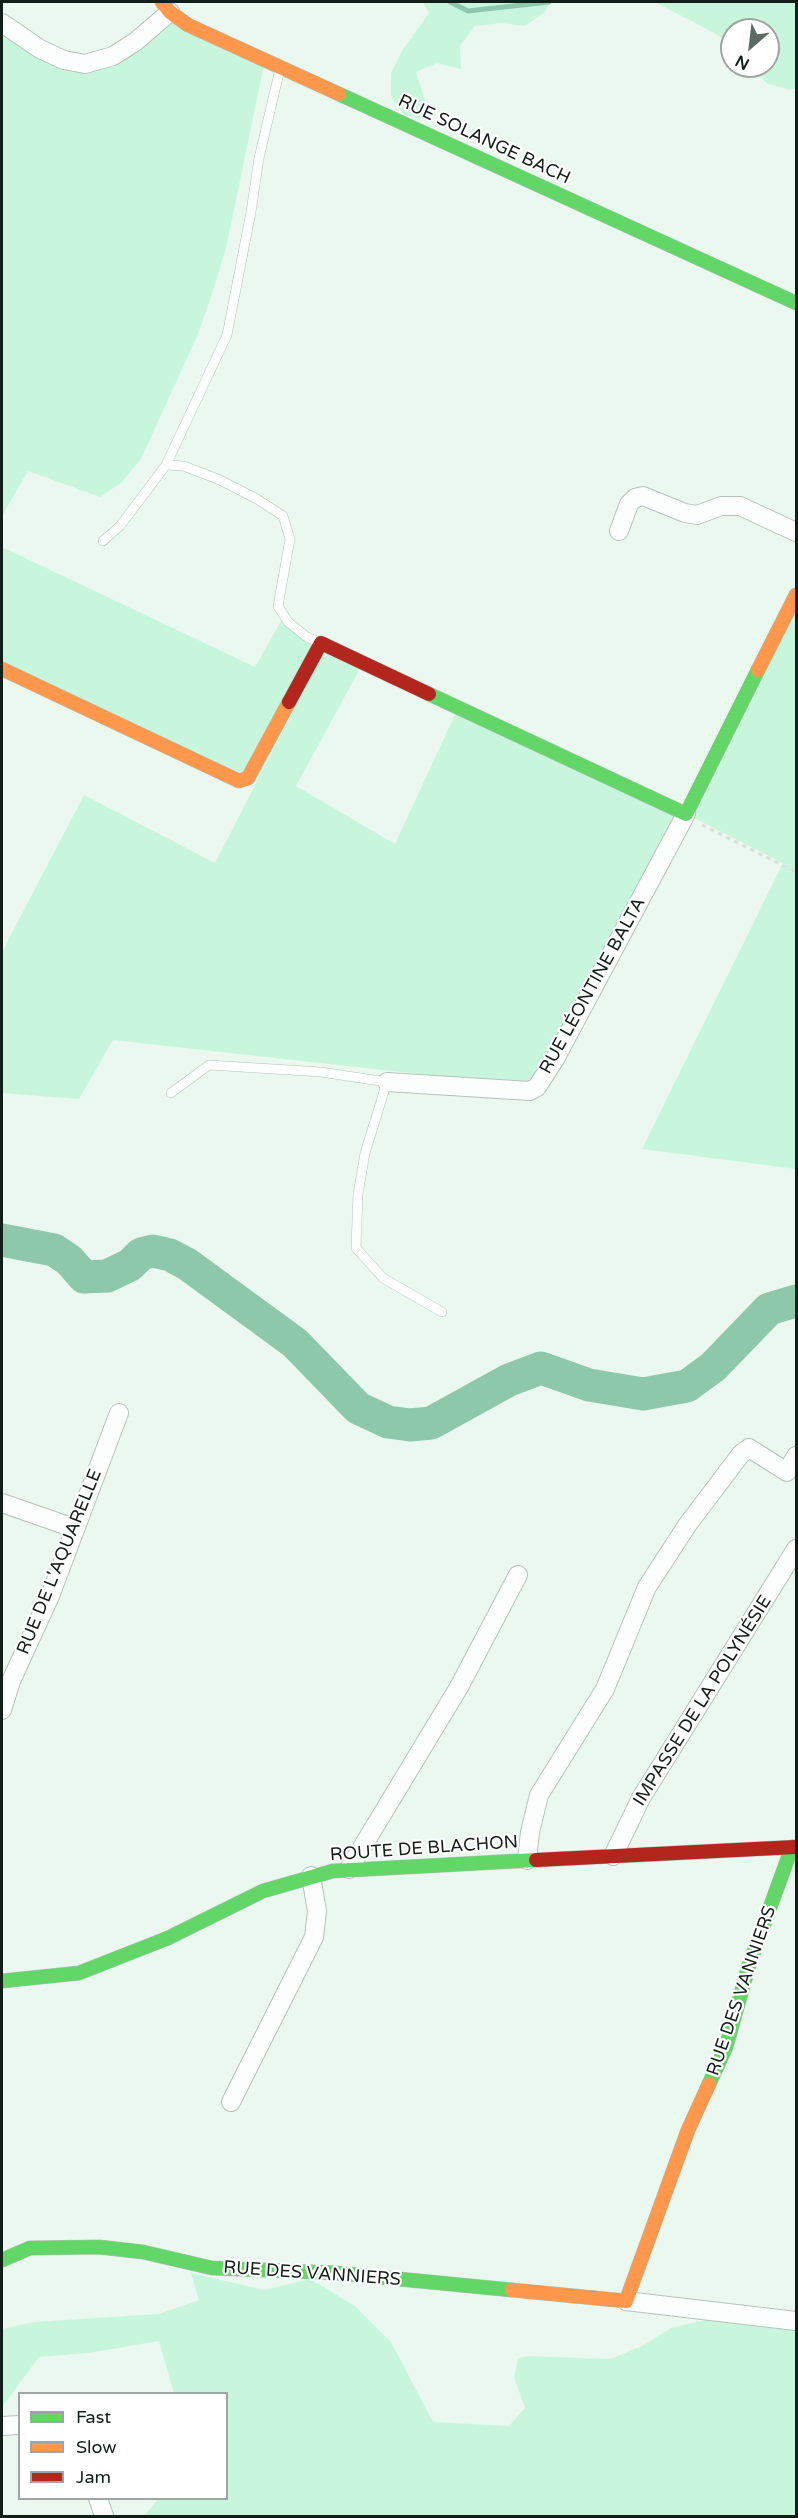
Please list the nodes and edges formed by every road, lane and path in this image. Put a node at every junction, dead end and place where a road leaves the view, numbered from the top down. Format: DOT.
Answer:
graph roads {
  1 [pos="166,7"];
  2 [pos="2,23"];
  3 [pos="280,67"];
  4 [pos="796,303"];
  5 [pos="166,465"];
  6 [pos="619,531"];
  7 [pos="796,532"];
  8 [pos="103,541"];
  9 [pos="796,595"];
  10 [pos="321,643"];
  11 [pos="2,669"];
  12 [pos="686,814"];
  13 [pos="796,872"];
  14 [pos="387,1082"];
  15 [pos="171,1093"];
  16 [pos="442,1312"];
  17 [pos="119,1413"];
  18 [pos="796,1456"];
  19 [pos="2,1503"];
  20 [pos="74,1528"];
  21 [pos="796,1549"];
  22 [pos="518,1575"];
  23 [pos="6,1680"];
  24 [pos="2,1710"];
  25 [pos="794,1847"];
  26 [pos="613,1856"];
  27 [pos="527,1860"];
  28 [pos="349,1869"];
  29 [pos="311,1876"];
  30 [pos="3,1978"];
  31 [pos="231,2102"];
  32 [pos="2,2260"];
  33 [pos="626,2301"];
  34 [pos="796,2322"];
  35 [pos="18,2425"];
  36 [pos="2,2427"];
  37 [pos="98,2500"];
  38 [pos="104,2517"];
  1 -- 2 [label="street"];
  1 -- 3 [label="street, RUE SOLANGE BACH"];
  3 -- 4 [label="street, RUE SOLANGE BACH"];
  3 -- 5 [label="lane"];
  5 -- 8 [label="lane"];
  5 -- 10 [label="lane"];
  6 -- 7 [label="street"];
  9 -- 12 [label="street, RUE LÉONTINE BALTA"];
  10 -- 11 [label="street"];
  10 -- 12 [label="street"];
  12 -- 13 [label="path"];
  12 -- 14 [label="street, RUE LÉONTINE BALTA"];
  14 -- 15 [label="lane"];
  14 -- 16 [label="lane"];
  17 -- 20 [label="street, RUE DE L'AQUARELLE"];
  18 -- 27 [label="street"];
  19 -- 20 [label="street"];
  20 -- 23 [label="street, RUE DE L'AQUARELLE"];
  21 -- 26 [label="street, IMPASSE DE LA POLYNÉSIE"];
  22 -- 28 [label="street"];
  23 -- 24 [label="street, RUE DE L'AQUARELLE"];
  25 -- 26 [label="street, ROUTE DE BLACHON"];
  25 -- 33 [label="street, RUE DES VANNIERS"];
  26 -- 27 [label="street, ROUTE DE BLACHON"];
  27 -- 28 [label="street, ROUTE DE BLACHON"];
  28 -- 29 [label="street, ROUTE DE BLACHON"];
  29 -- 30 [label="street, ROUTE DE BLACHON"];
  29 -- 31 [label="street"];
  32 -- 33 [label="street, RUE DES VANNIERS"];
  33 -- 34 [label="street, RUE DES VANNIERS"];
  35 -- 36 [label="street"];
  37 -- 38 [label="street"];
}
